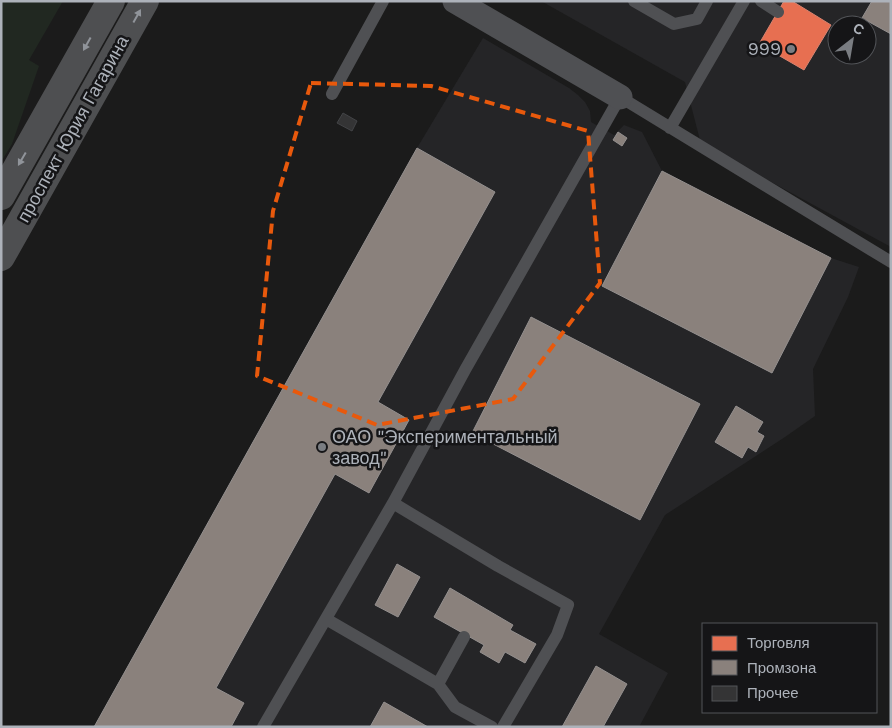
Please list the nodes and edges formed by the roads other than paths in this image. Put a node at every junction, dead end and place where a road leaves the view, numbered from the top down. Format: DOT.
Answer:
graph roads {
  1 [pos="111,1"];
  2 [pos="145,1"];
  3 [pos="383,1"];
  4 [pos="455,1"];
  5 [pos="634,1"];
  6 [pos="707,1"];
  7 [pos="744,1"];
  8 [pos="761,1"];
  9 [pos="778,12"];
  10 [pos="332,94"];
  11 [pos="620,96"];
  12 [pos="670,128"];
  13 [pos="1,196"];
  14 [pos="1,257"];
  15 [pos="891,262"];
  16 [pos="393,503"];
  17 [pos="326,619"];
  18 [pos="464,637"];
  19 [pos="438,684"];
  20 [pos="263,727"];
  21 [pos="492,727"];
  22 [pos="503,727"];
  1 -- 13 [label="main road, проспект Юрия Гагарина, one-way"];
  14 -- 2 [label="main road, проспект Юрия Гагарина, one-way"];
  3 -- 10 [label="lane"];
  4 -- 11 [label="street"];
  5 -- 6 [label="lane"];
  7 -- 12 [label="lane"];
  8 -- 9 [label="lane"];
  11 -- 12 [label="lane"];
  11 -- 16 [label="lane"];
  12 -- 15 [label="lane"];
  16 -- 17 [label="lane"];
  16 -- 22 [label="lane"];
  17 -- 19 [label="lane"];
  17 -- 20 [label="lane"];
  18 -- 19 [label="lane"];
  19 -- 21 [label="lane"];
}
